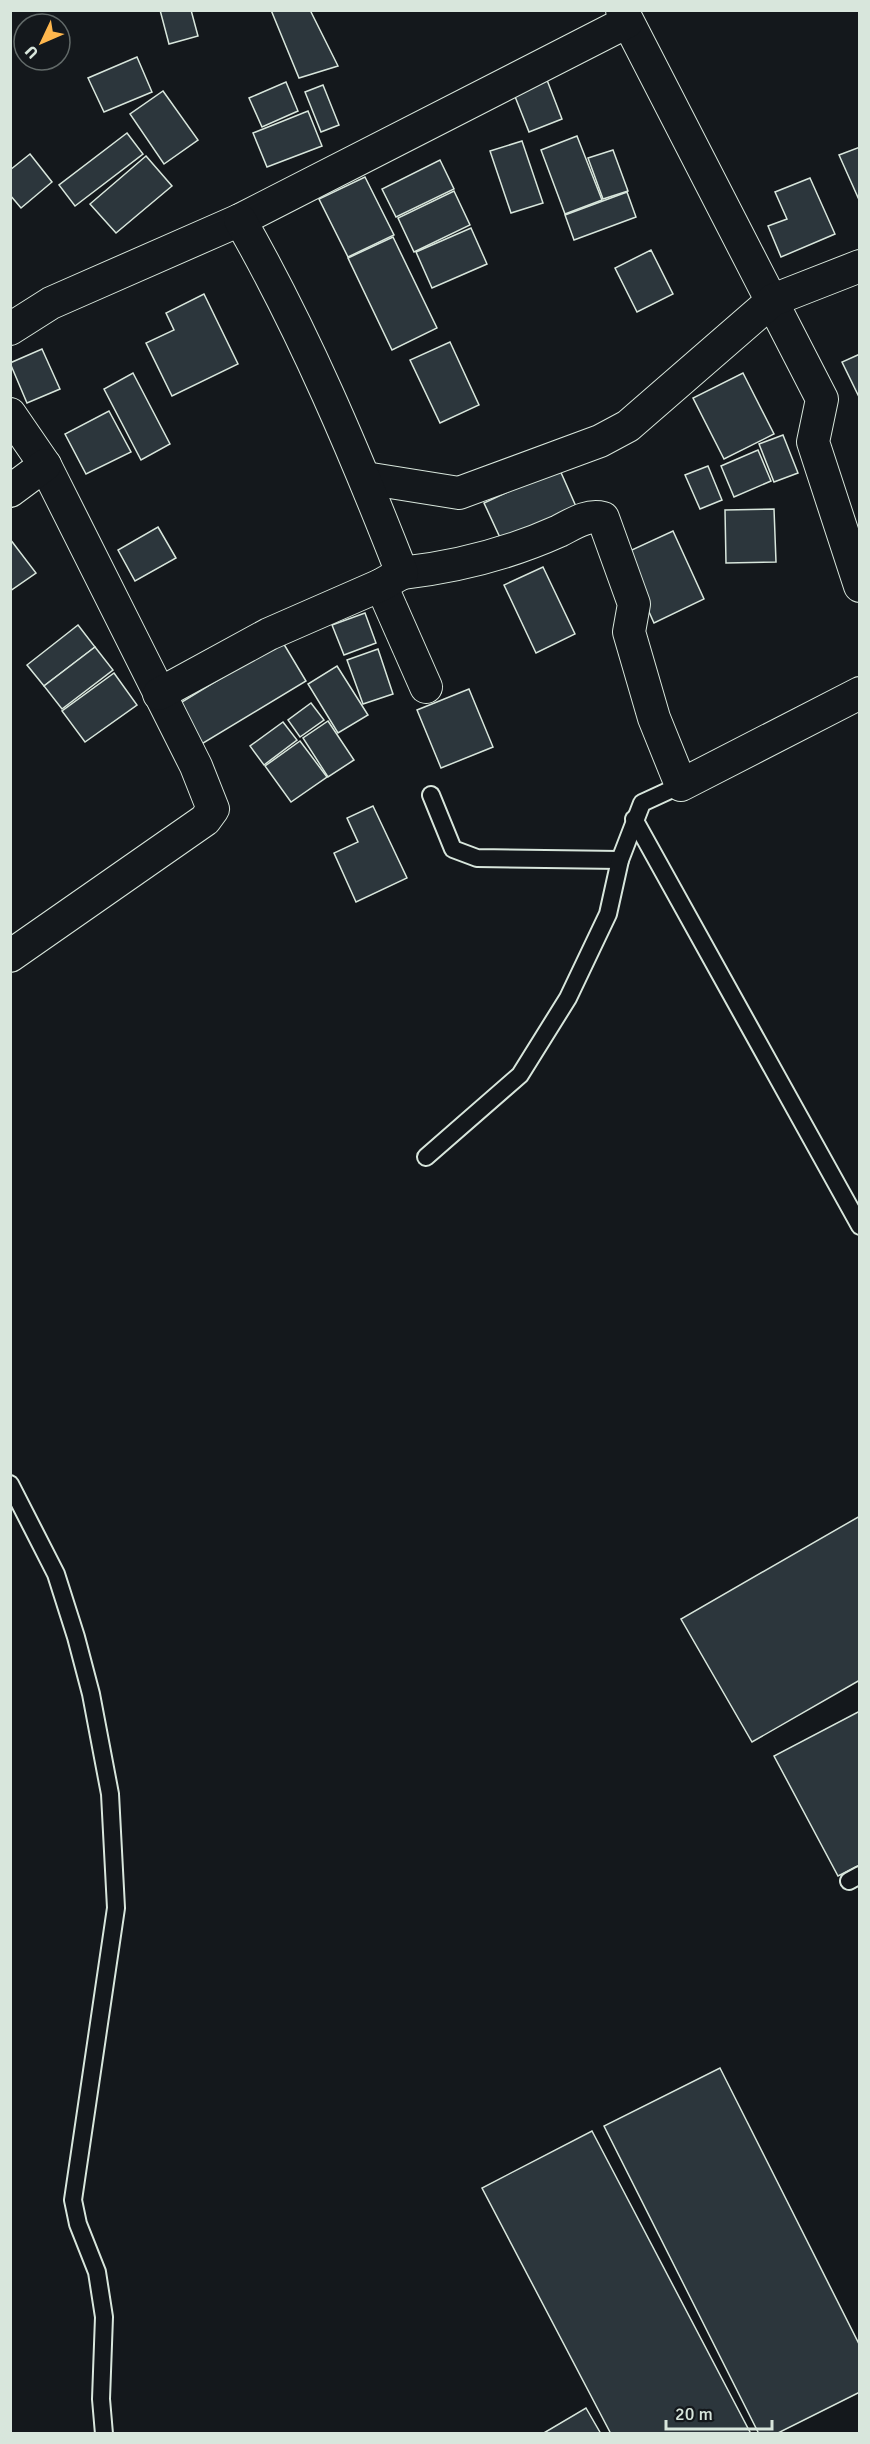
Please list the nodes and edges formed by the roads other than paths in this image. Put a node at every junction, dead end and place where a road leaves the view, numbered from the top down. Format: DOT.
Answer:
graph roads {
  1 [pos="624,16"];
  2 [pos="240,220"];
  3 [pos="860,266"];
  4 [pos="773,300"];
  5 [pos="10,329"];
  6 [pos="10,414"];
  7 [pos="45,465"];
  8 [pos="365,478"];
  9 [pos="10,491"];
  10 [pos="391,579"];
  11 [pos="860,586"];
  12 [pos="426,687"];
  13 [pos="860,693"];
  14 [pos="159,694"];
  15 [pos="681,785"];
  16 [pos="431,795"];
  17 [pos="634,819"];
  18 [pos="620,860"];
  19 [pos="10,956"];
  20 [pos="426,1157"];
  21 [pos="859,1225"];
  22 [pos="10,1484"];
  23 [pos="104,2433"];
  1 -- 2 [label="street"];
  1 -- 4 [label="street"];
  2 -- 5 [label="street"];
  2 -- 8 [label="street"];
  3 -- 4 [label="street"];
  4 -- 8 [label="street"];
  4 -- 11 [label="street"];
  6 -- 7 [label="street"];
  7 -- 9 [label="street"];
  7 -- 14 [label="street"];
  8 -- 10 [label="street"];
  10 -- 12 [label="street"];
  10 -- 14 [label="street"];
  10 -- 15 [label="street"];
  13 -- 15 [label="street"];
  14 -- 19 [label="street"];
  15 -- 17 [label="lane"];
  16 -- 18 [label="lane"];
  17 -- 18 [label="lane"];
  17 -- 21 [label="lane"];
  18 -- 20 [label="lane"];
  22 -- 23 [label="lane"];
}
